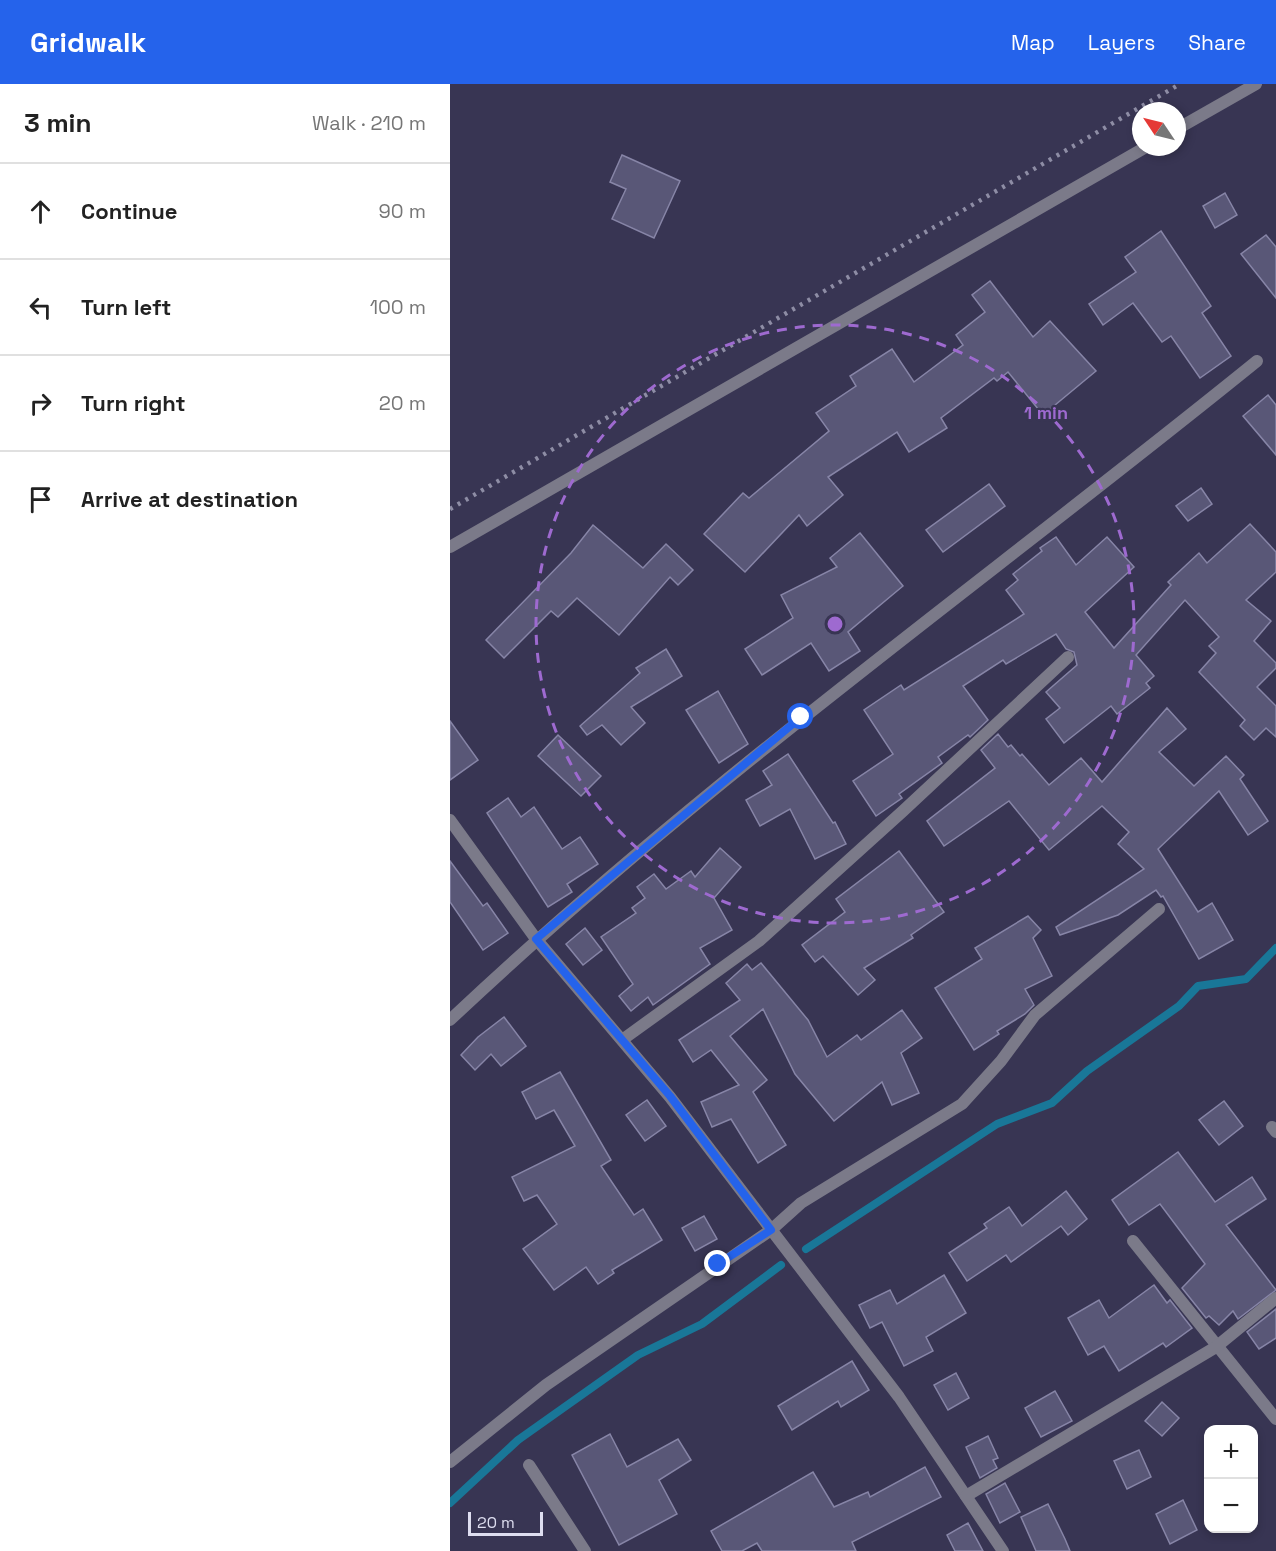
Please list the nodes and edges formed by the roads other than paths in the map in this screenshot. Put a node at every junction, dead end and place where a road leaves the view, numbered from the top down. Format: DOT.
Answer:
graph roads {
  1 [pos="1256,84"];
  2 [pos="1186,124"];
  3 [pos="1132,155"];
  4 [pos="1257,361"];
  5 [pos="450,547"];
  6 [pos="1068,657"];
  7 [pos="450,820"];
  8 [pos="1159,909"];
  9 [pos="536,939"];
  10 [pos="450,1020"];
  11 [pos="622,1040"];
  12 [pos="771,1230"];
  13 [pos="1133,1241"];
  14 [pos="1276,1298"];
  15 [pos="1216,1347"];
  16 [pos="1276,1419"];
  17 [pos="450,1462"];
  18 [pos="529,1465"];
  19 [pos="966,1496"];
  20 [pos="585,1551"];
  21 [pos="1003,1551"];
  1 -- 2 [label="street"];
  3 -- 5 [label="street"];
  4 -- 9 [label="street"];
  6 -- 11 [label="street"];
  7 -- 9 [label="street"];
  8 -- 12 [label="street"];
  9 -- 10 [label="street"];
  9 -- 11 [label="street"];
  11 -- 12 [label="street"];
  12 -- 17 [label="street"];
  12 -- 19 [label="street"];
  13 -- 15 [label="street"];
  14 -- 15 [label="street"];
  15 -- 16 [label="street"];
  15 -- 19 [label="street"];
  18 -- 20 [label="street"];
  19 -- 21 [label="street"];
}
